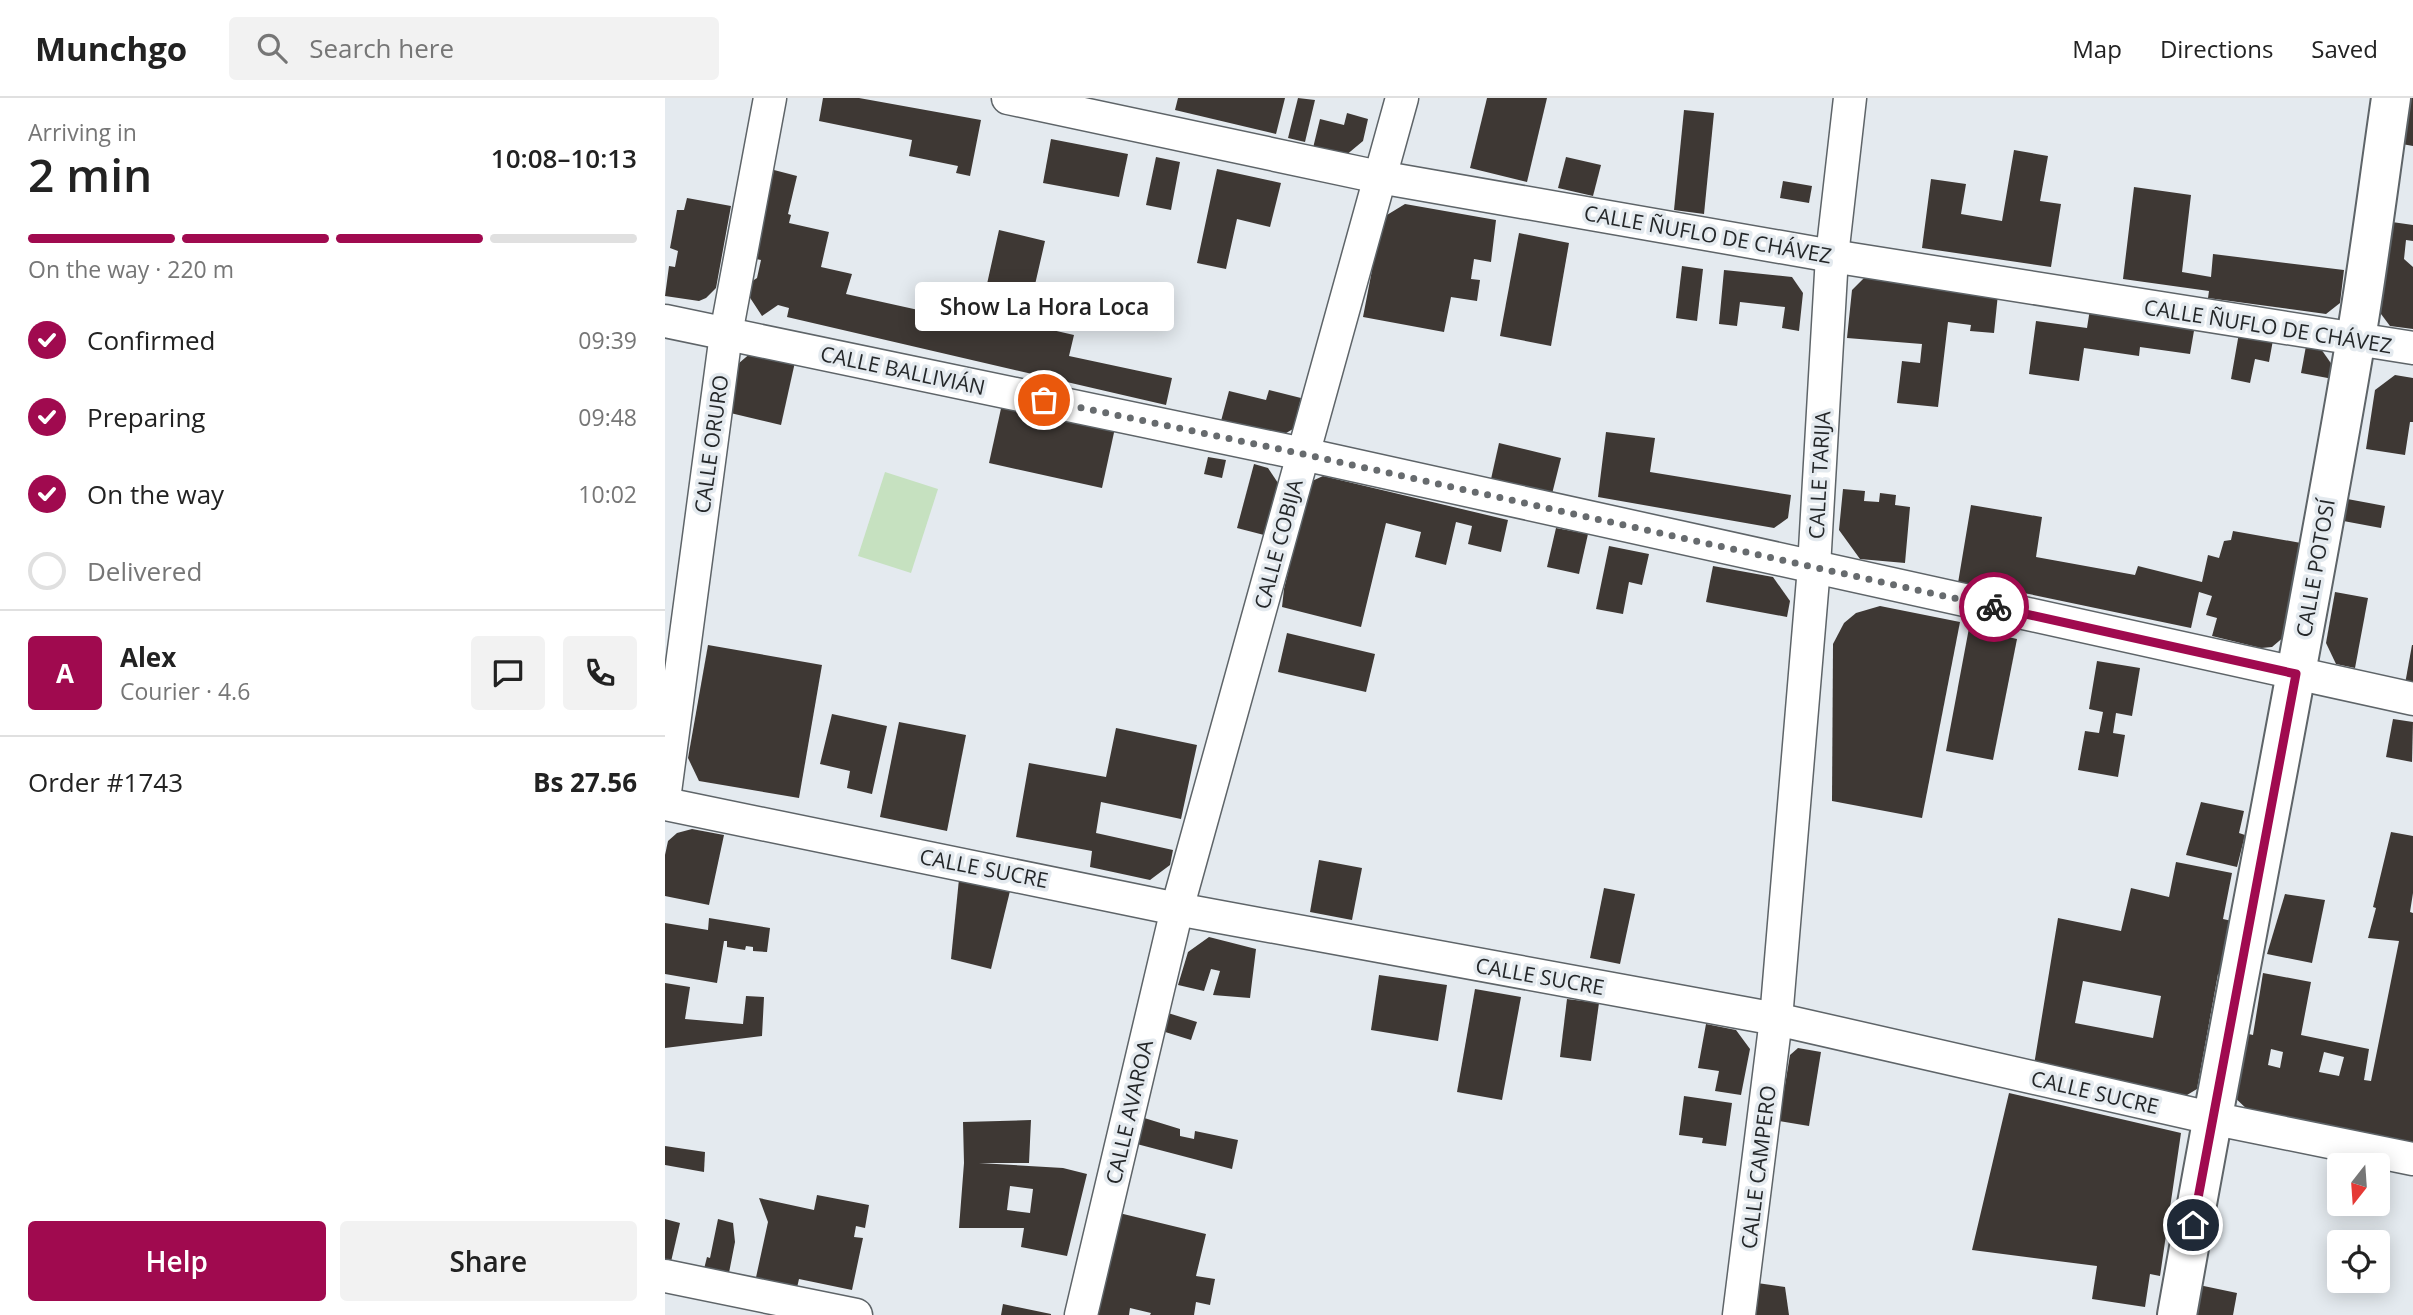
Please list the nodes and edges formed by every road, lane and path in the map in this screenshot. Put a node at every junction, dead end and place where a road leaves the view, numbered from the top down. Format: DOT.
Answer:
graph roads {
  1 [pos="770,98"];
  2 [pos="1008,98"];
  3 [pos="1402,98"];
  4 [pos="1850,98"];
  5 [pos="2391,98"];
  6 [pos="1379,177"];
  7 [pos="1832,256"];
  8 [pos="665,321"];
  9 [pos="726,334"];
  10 [pos="2355,340"];
  11 [pos="2413,348"];
  12 [pos="1303,454"];
  13 [pos="1814,567"];
  14 [pos="2296,674"];
  15 [pos="2413,699"];
  16 [pos="665,792"];
  17 [pos="665,804"];
  18 [pos="1177,909"];
  19 [pos="1776,1019"];
  20 [pos="2211,1118"];
  21 [pos="2413,1160"];
  22 [pos="665,1276"];
  23 [pos="856,1315"];
  24 [pos="1081,1315"];
  25 [pos="1739,1315"];
  26 [pos="2177,1315"];
  1 -- 9 [label="street, CALLE ORURO"];
  2 -- 6 [label="street, CALLE ÑUFLO DE CHÁVEZ"];
  3 -- 6 [label="street, CALLE COBIJA"];
  4 -- 7 [label="street, CALLE TARIJA"];
  5 -- 10 [label="street, CALLE POTOSÍ"];
  6 -- 7 [label="street, CALLE ÑUFLO DE CHÁVEZ"];
  6 -- 12 [label="street, CALLE COBIJA"];
  7 -- 10 [label="street, CALLE ÑUFLO DE CHÁVEZ"];
  7 -- 13 [label="street, CALLE TARIJA"];
  8 -- 9 [label="street, CALLE BALLIVIÁN"];
  9 -- 12 [label="street, CALLE BALLIVIÁN"];
  9 -- 16 [label="street, CALLE ORURO"];
  10 -- 11 [label="street, CALLE ÑUFLO DE CHÁVEZ"];
  10 -- 14 [label="street, CALLE POTOSÍ"];
  12 -- 13 [label="street, CALLE BALLIVIÁN"];
  12 -- 18 [label="street, CALLE COBIJA"];
  13 -- 14 [label="street, CALLE BALLIVIÁN"];
  13 -- 19 [label="street, CALLE TARIJA"];
  14 -- 15 [label="street, CALLE BALLIVIÁN"];
  14 -- 20 [label="street, CALLE POTOSÍ"];
  17 -- 18 [label="street, CALLE SUCRE"];
  18 -- 19 [label="street, CALLE SUCRE"];
  18 -- 24 [label="street, CALLE AVAROA"];
  19 -- 20 [label="street, CALLE SUCRE"];
  19 -- 25 [label="street, CALLE CAMPERO"];
  20 -- 21 [label="street, CALLE SUCRE"];
  20 -- 26 [label="street, CALLE POTOSÍ"];
  22 -- 23 [label="street"];
}
